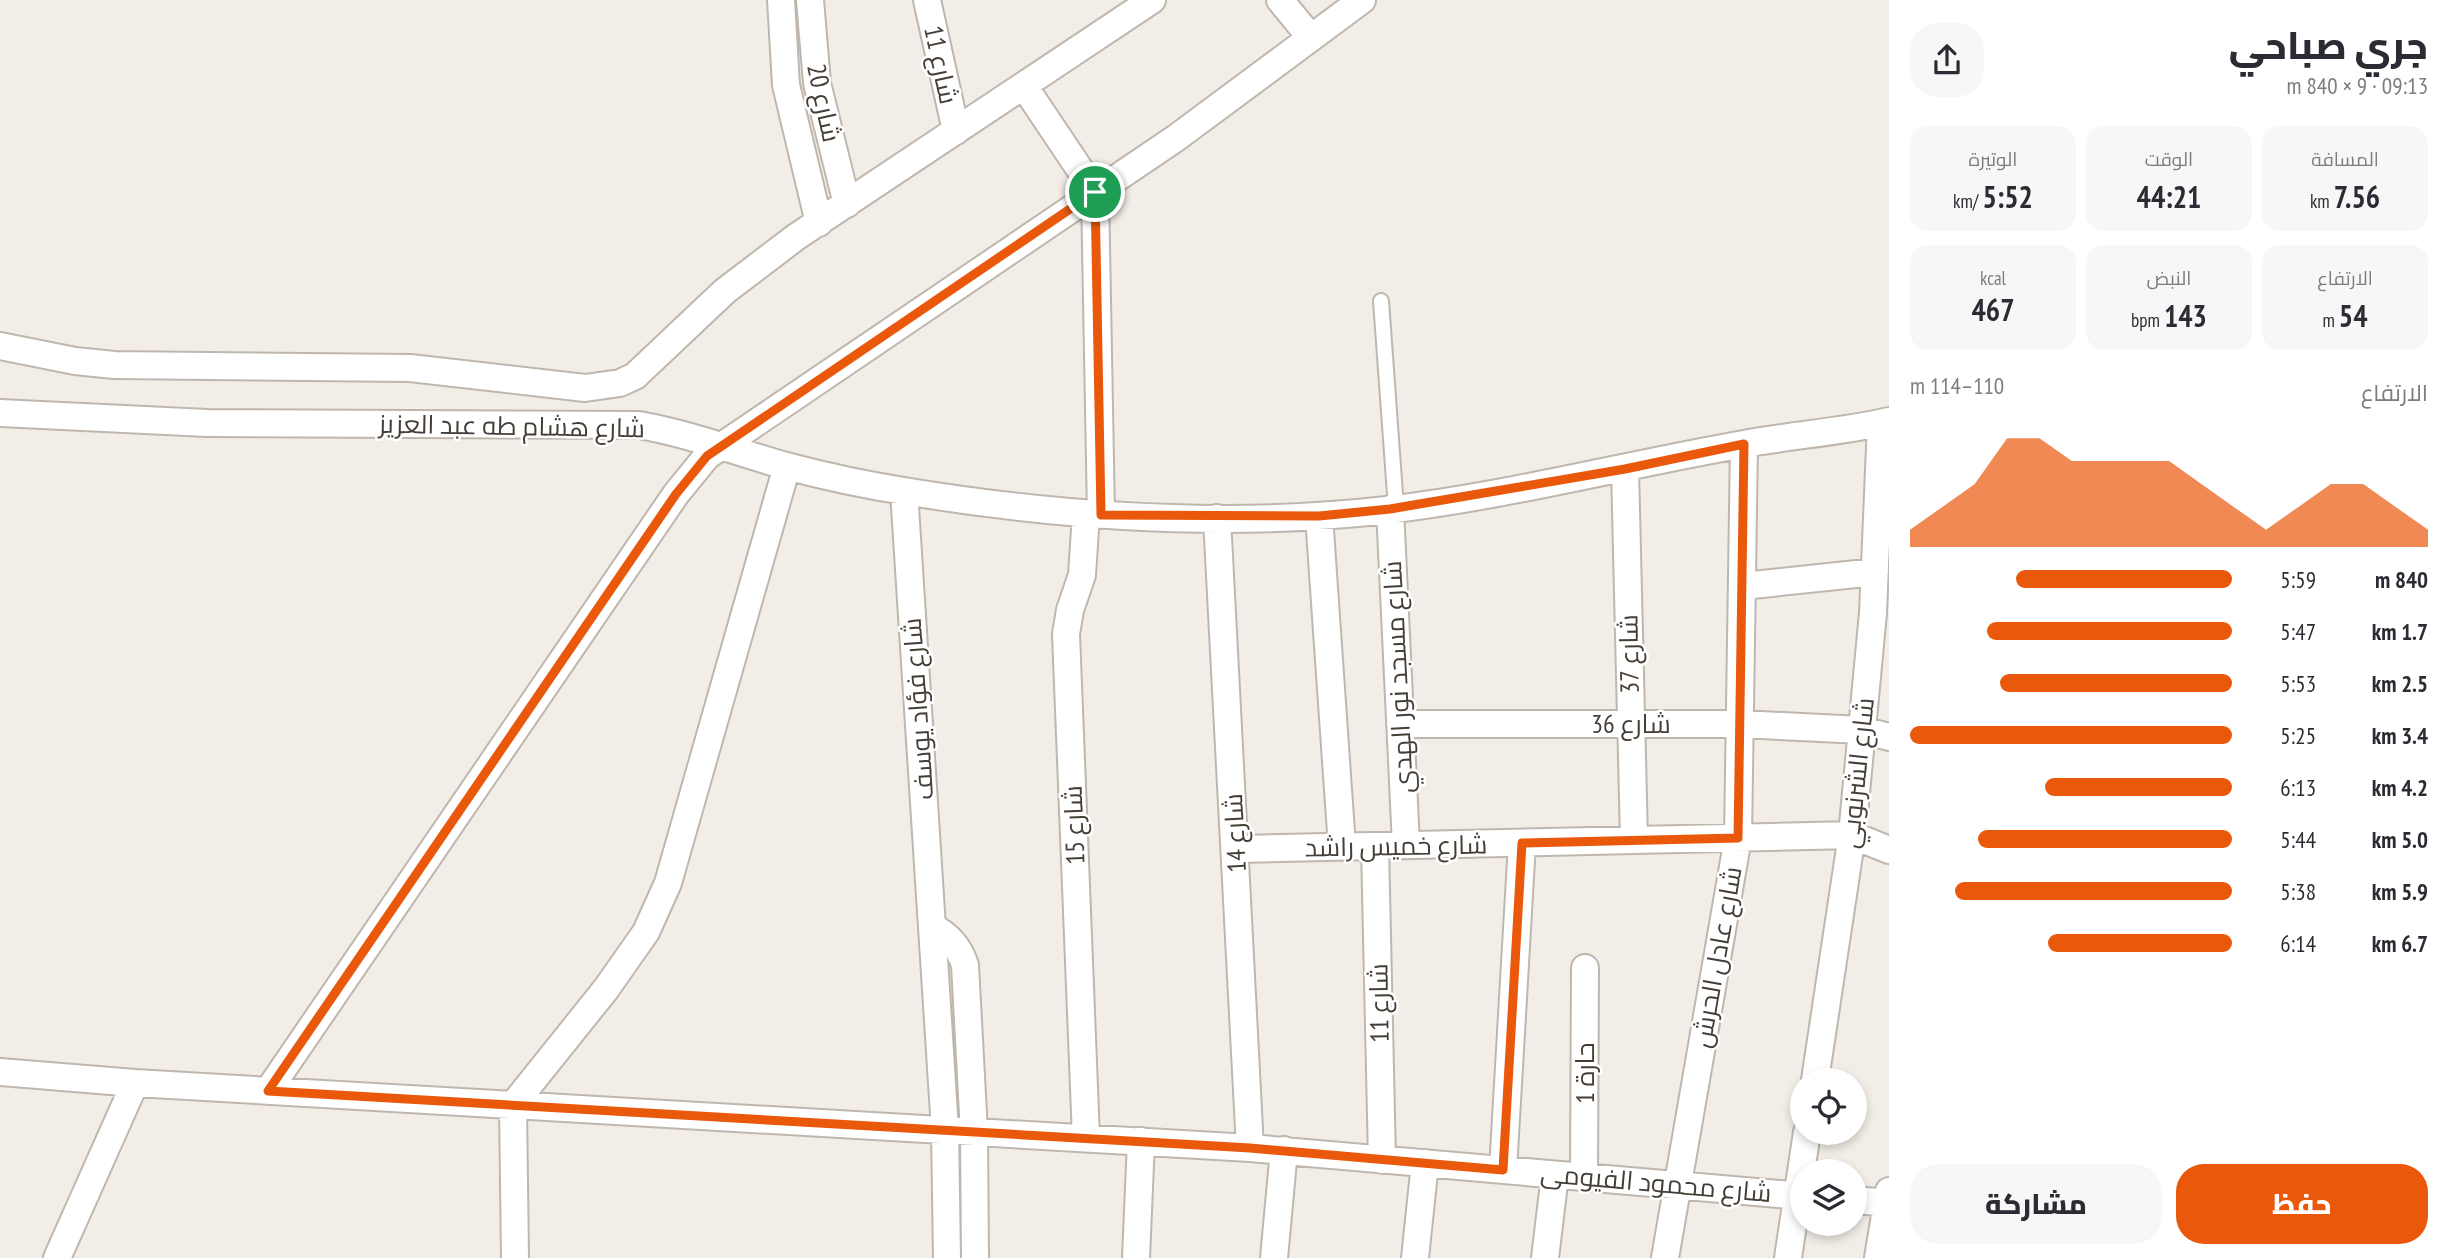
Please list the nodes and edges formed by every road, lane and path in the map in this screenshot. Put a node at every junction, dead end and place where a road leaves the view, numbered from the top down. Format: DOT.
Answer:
graph roads {
  1 [pos="780,0"];
  2 [pos="810,0"];
  3 [pos="927,0"];
  4 [pos="1152,0"];
  5 [pos="1280,0"];
  6 [pos="1362,0"];
  7 [pos="1311,38"];
  8 [pos="1024,86"];
  9 [pos="956,131"];
  10 [pos="1095,192"];
  11 [pos="847,204"];
  12 [pos="819,223"];
  13 [pos="1381,301"];
  14 [pos="0,346"];
  15 [pos="0,413"];
  16 [pos="1886,422"];
  17 [pos="720,444"];
  18 [pos="1744,444"];
  19 [pos="787,466"];
  20 [pos="1625,469"];
  21 [pos="904,491"];
  22 [pos="1884,506"];
  23 [pos="1393,509"];
  24 [pos="1094,514"];
  25 [pos="1319,516"];
  26 [pos="1217,518"];
  27 [pos="1875,572"];
  28 [pos="1743,586"];
  29 [pos="1881,614"];
  30 [pos="1400,724"];
  31 [pos="1740,724"];
  32 [pos="1630,725"];
  33 [pos="1862,730"];
  34 [pos="1889,737"];
  35 [pos="1852,835"];
  36 [pos="1738,838"];
  37 [pos="1634,840"];
  38 [pos="1522,843"];
  39 [pos="1406,845"];
  40 [pos="1375,846"];
  41 [pos="1342,847"];
  42 [pos="1237,849"];
  43 [pos="1889,850"];
  44 [pos="932,928"];
  45 [pos="1585,968"];
  46 [pos="1817,1068"];
  47 [pos="0,1072"];
  48 [pos="135,1083"];
  49 [pos="268,1091"];
  50 [pos="513,1105"];
  51 [pos="945,1130"];
  52 [pos="974,1132"];
  53 [pos="1086,1138"];
  54 [pos="1141,1141"];
  55 [pos="1250,1148"];
  56 [pos="1284,1150"];
  57 [pos="1382,1160"];
  58 [pos="1425,1163"];
  59 [pos="1503,1170"];
  60 [pos="1555,1175"];
  61 [pos="1584,1177"];
  62 [pos="1678,1186"];
  63 [pos="1790,1195"];
  64 [pos="1888,1199"];
  65 [pos="1867,1200"];
  66 [pos="1792,1236"];
  67 [pos="57,1258"];
  68 [pos="515,1258"];
  69 [pos="947,1258"];
  70 [pos="975,1258"];
  71 [pos="1136,1258"];
  72 [pos="1274,1258"];
  73 [pos="1415,1258"];
  74 [pos="1545,1258"];
  75 [pos="1665,1258"];
  76 [pos="1788,1258"];
  77 [pos="1878,1258"];
  1 -- 12 [label="street"];
  2 -- 11 [label="street, شارع 20"];
  3 -- 9 [label="street, شارع 11"];
  4 -- 8 [label="street"];
  5 -- 7 [label="street"];
  6 -- 7 [label="street"];
  7 -- 10 [label="street"];
  8 -- 9 [label="street"];
  8 -- 10 [label="street"];
  9 -- 11 [label="street"];
  10 -- 17 [label="street"];
  10 -- 24 [label="street, شارع 15"];
  11 -- 12 [label="street"];
  12 -- 14 [label="street"];
  13 -- 23 [label="lane"];
  15 -- 17 [label="street, شارع هشام طه عبد العزيز"];
  16 -- 18 [label="street, شارع هشام طه عبد العزيز"];
  16 -- 22 [label="street, شارع الشرنوبي"];
  17 -- 19 [label="street, شارع هشام طه عبد العزيز"];
  17 -- 49 [label="street"];
  18 -- 20 [label="street, شارع هشام طه عبد العزيز"];
  18 -- 28 [label="street, شارع عادل الحرش"];
  19 -- 21 [label="street, شارع هشام طه عبد العزيز"];
  19 -- 50 [label="street"];
  20 -- 23 [label="street, شارع هشام طه عبد العزيز"];
  20 -- 32 [label="street, شارع 37"];
  21 -- 24 [label="street, شارع هشام طه عبد العزيز"];
  21 -- 44 [label="street, شارع فؤاد يوسف"];
  22 -- 27 [label="street, شارع الشرنوبي"];
  23 -- 25 [label="street, شارع هشام طه عبد العزيز"];
  23 -- 30 [label="street, شارع مسجد نور الهدي"];
  24 -- 26 [label="street, شارع هشام طه عبد العزيز"];
  24 -- 53 [label="street, شارع 15"];
  25 -- 26 [label="street, شارع هشام طه عبد العزيز"];
  25 -- 41 [label="street"];
  26 -- 42 [label="street, شارع 14"];
  27 -- 28 [label="street"];
  27 -- 29 [label="street, شارع الشرنوبي"];
  28 -- 31 [label="street, شارع عادل الحرش"];
  29 -- 33 [label="street, شارع الشرنوبي"];
  30 -- 32 [label="street, شارع 36"];
  30 -- 39 [label="street, شارع مسجد نور الهدي"];
  31 -- 32 [label="street, شارع 36"];
  31 -- 33 [label="street, شارع 36"];
  31 -- 36 [label="street, شارع عادل الحرش"];
  32 -- 37 [label="street, شارع 37"];
  33 -- 34 [label="street, شارع 36"];
  33 -- 35 [label="street, شارع الشرنوبي"];
  35 -- 36 [label="street, شارع خميس راشد"];
  35 -- 43 [label="street, شارع خميس راشد"];
  35 -- 46 [label="street, شارع الشرنوبي"];
  36 -- 37 [label="street, شارع خميس راشد"];
  36 -- 62 [label="street, شارع عادل الحرش"];
  37 -- 38 [label="street, شارع خميس راشد"];
  38 -- 39 [label="street, شارع خميس راشد"];
  38 -- 59 [label="street"];
  39 -- 40 [label="street, شارع خميس راشد"];
  40 -- 41 [label="street, شارع خميس راشد"];
  40 -- 57 [label="street, شارع 11"];
  41 -- 42 [label="street, شارع خميس راشد"];
  42 -- 55 [label="street, شارع 14"];
  44 -- 51 [label="street, شارع فؤاد يوسف"];
  44 -- 52 [label="street"];
  45 -- 61 [label="street, حارة 1"];
  47 -- 48 [label="street, شارع محمود الفيومى"];
  48 -- 49 [label="street, شارع محمود الفيومى"];
  48 -- 67 [label="street"];
  49 -- 50 [label="street, شارع محمود الفيومى"];
  50 -- 51 [label="street, شارع محمود الفيومى"];
  50 -- 68 [label="street"];
  51 -- 52 [label="street, شارع محمود الفيومى"];
  51 -- 69 [label="street, شارع فؤاد يوسف"];
  52 -- 53 [label="street, شارع محمود الفيومى"];
  52 -- 70 [label="street"];
  53 -- 54 [label="street, شارع محمود الفيومى"];
  54 -- 55 [label="street, شارع محمود الفيومى"];
  54 -- 71 [label="street"];
  55 -- 56 [label="street, شارع محمود الفيومى"];
  56 -- 57 [label="street, شارع محمود الفيومى"];
  56 -- 72 [label="street"];
  57 -- 58 [label="street, شارع محمود الفيومى"];
  58 -- 59 [label="street, شارع محمود الفيومى"];
  58 -- 73 [label="street"];
  59 -- 60 [label="street, شارع محمود الفيومى"];
  60 -- 61 [label="street, شارع محمود الفيومى"];
  60 -- 74 [label="street"];
  61 -- 62 [label="street, شارع محمود الفيومى"];
  62 -- 63 [label="street, شارع محمود الفيومى"];
  62 -- 75 [label="street, شارع عادل الحرش"];
  64 -- 65 [label="street"];
  64 -- 77 [label="street"];
  66 -- 76 [label="street"];
}
